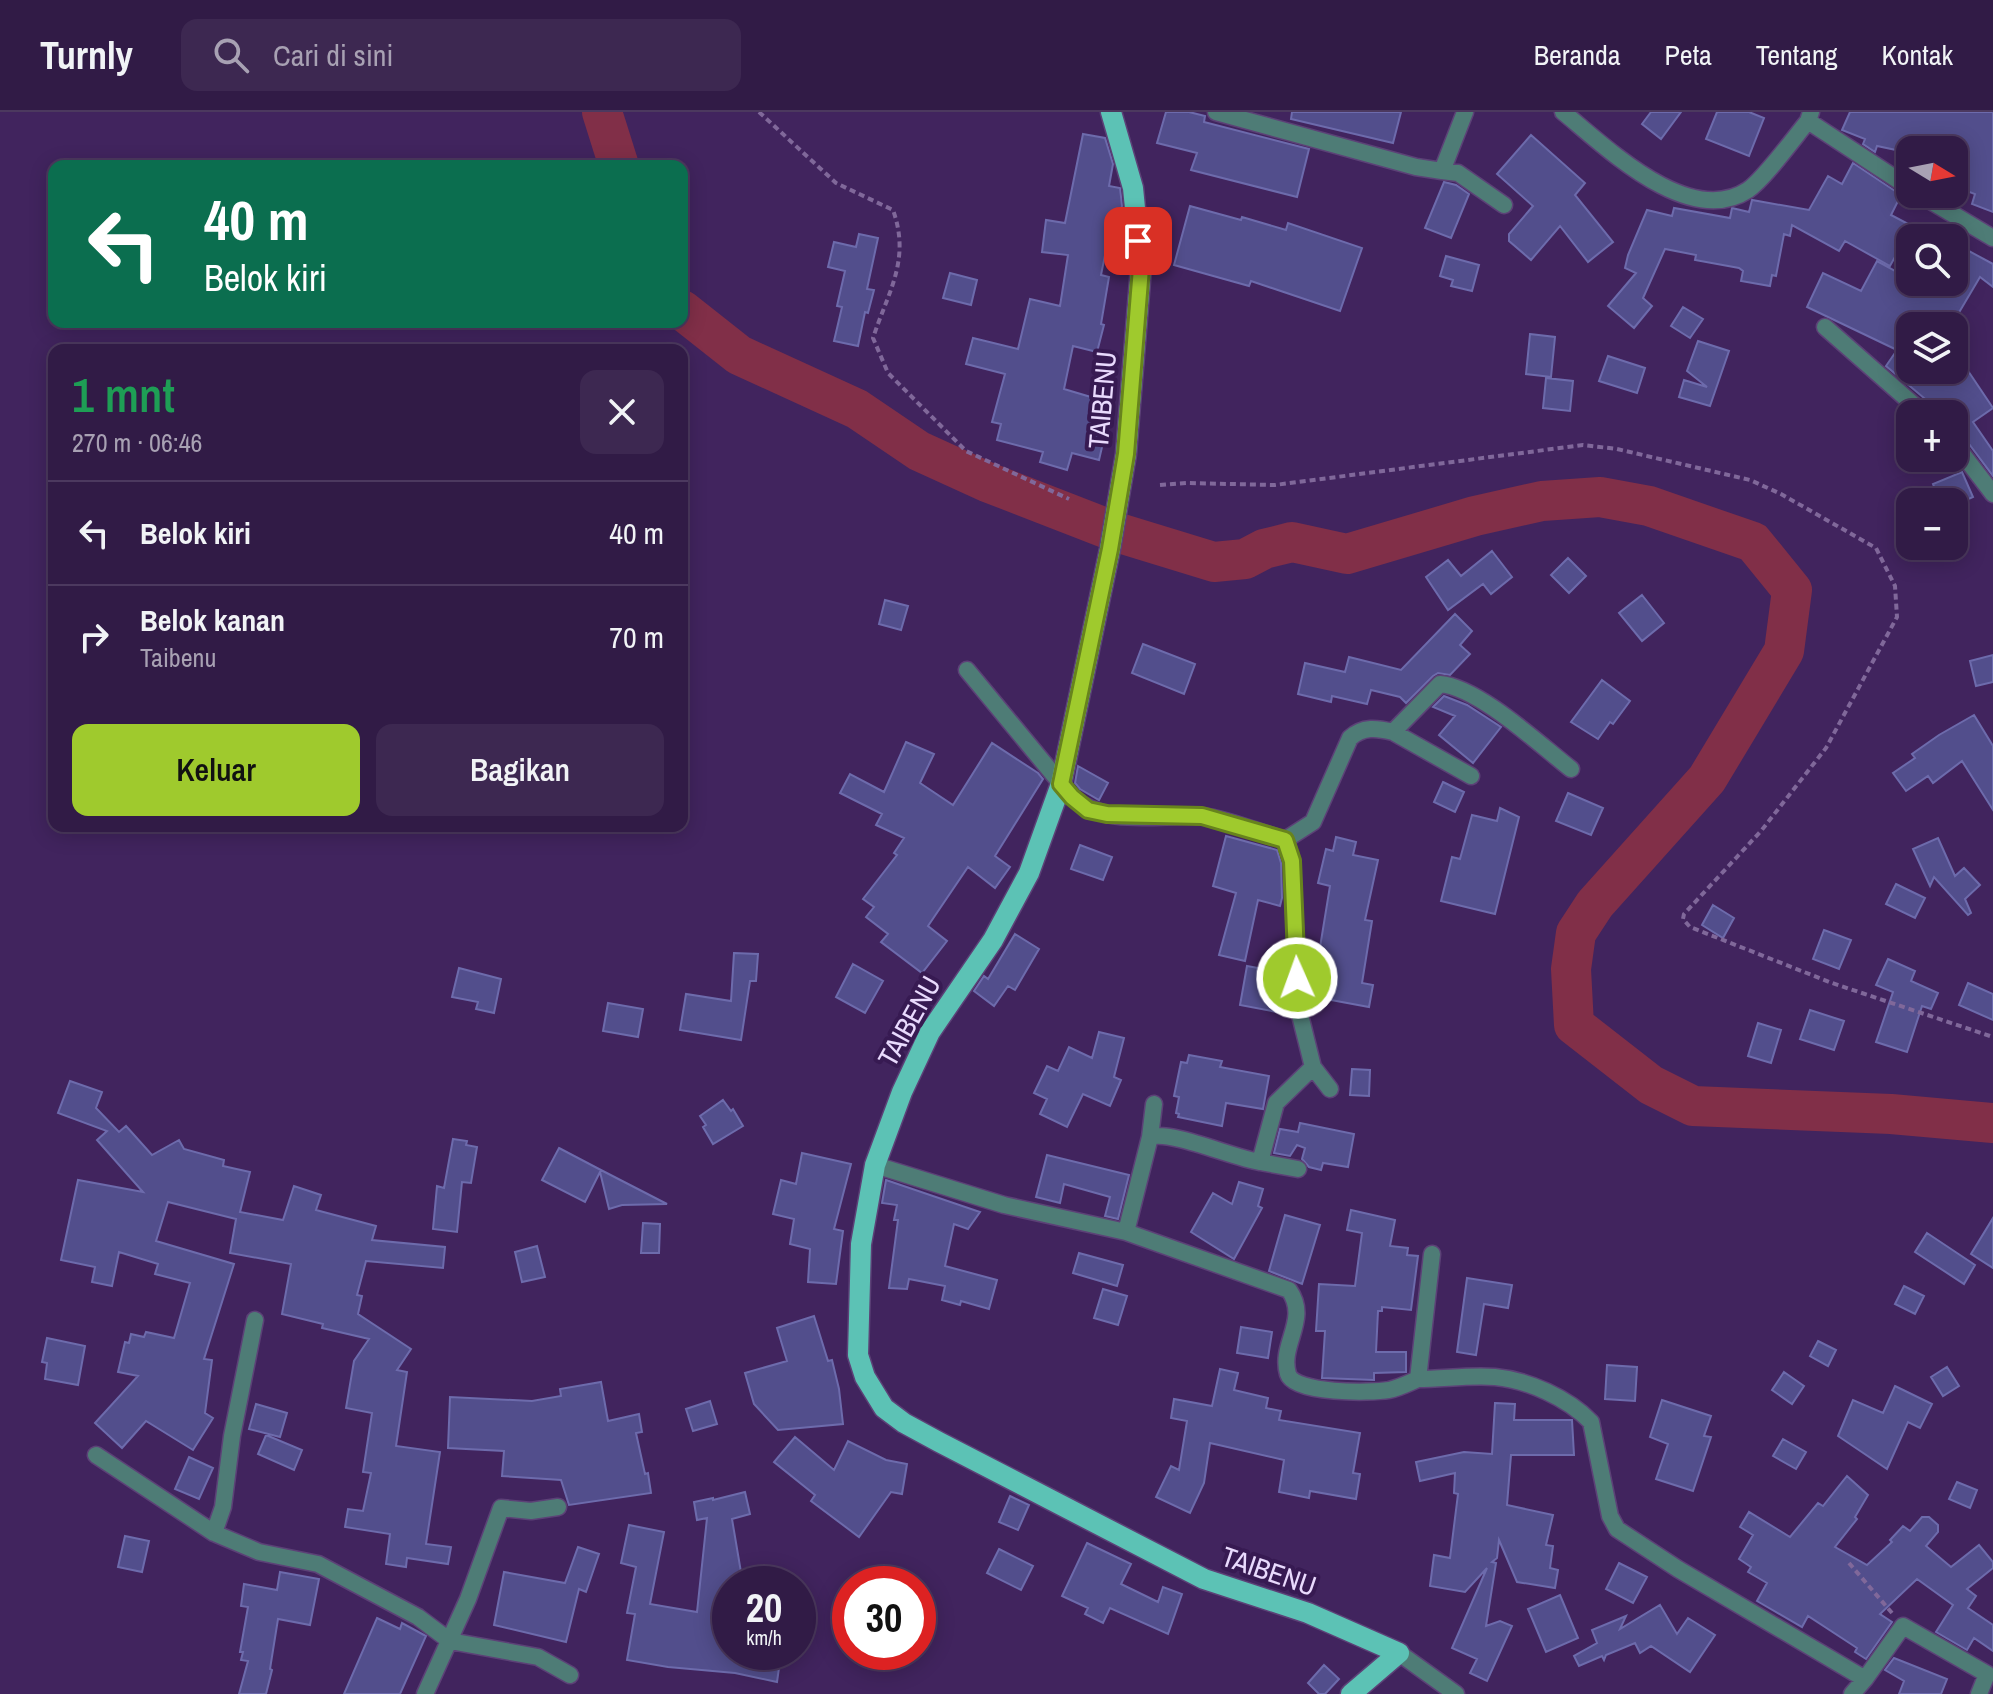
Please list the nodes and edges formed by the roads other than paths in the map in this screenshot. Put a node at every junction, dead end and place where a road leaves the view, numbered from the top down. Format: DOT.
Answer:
graph roads {
  1 [pos="1111,112"];
  2 [pos="1216,112"];
  3 [pos="1465,112"];
  4 [pos="1563,112"];
  5 [pos="1810,117"];
  6 [pos="1442,171"];
  7 [pos="1896,178"];
  8 [pos="1504,205"];
  9 [pos="1943,208"];
  10 [pos="1993,238"];
  11 [pos="1825,327"];
  12 [pos="1908,400"];
  13 [pos="1968,461"];
  14 [pos="1993,494"];
  15 [pos="967,670"];
  16 [pos="1393,732"];
  17 [pos="1571,769"];
  18 [pos="1471,776"];
  19 [pos="1061,784"];
  20 [pos="1285,840"];
  21 [pos="1313,1067"];
  22 [pos="1330,1089"];
  23 [pos="1154,1104"];
  24 [pos="1150,1133"];
  25 [pos="1260,1162"];
  26 [pos="875,1165"];
  27 [pos="1298,1169"];
  28 [pos="1126,1232"];
  29 [pos="1432,1254"];
  30 [pos="255,1320"];
  31 [pos="1418,1379"];
  32 [pos="96,1455"];
  33 [pos="558,1507"];
  34 [pos="214,1533"];
  35 [pos="450,1641"];
  36 [pos="1399,1653"];
  37 [pos="570,1675"];
  38 [pos="1990,1675"];
  39 [pos="1865,1679"];
  40 [pos="425,1694"];
  41 [pos="1351,1694"];
  42 [pos="1456,1694"];
  43 [pos="1852,1694"];
  44 [pos="1979,1694"];
  1 -- 19 [label="main road, TAIBENU"];
  2 -- 6 [label="street"];
  3 -- 6 [label="street"];
  4 -- 5 [label="street"];
  5 -- 7 [label="street"];
  6 -- 8 [label="street"];
  9 -- 10 [label="street"];
  11 -- 12 [label="street"];
  13 -- 14 [label="street"];
  15 -- 19 [label="street"];
  16 -- 17 [label="street"];
  16 -- 18 [label="street"];
  16 -- 20 [label="street"];
  19 -- 20 [label="street"];
  19 -- 26 [label="main road, TAIBENU"];
  20 -- 21 [label="street"];
  21 -- 22 [label="street"];
  21 -- 25 [label="street"];
  23 -- 24 [label="street"];
  24 -- 25 [label="street"];
  24 -- 28 [label="street"];
  25 -- 27 [label="street"];
  26 -- 28 [label="street"];
  26 -- 36 [label="main road, TAIBENU"];
  28 -- 31 [label="street"];
  29 -- 31 [label="street"];
  30 -- 34 [label="street"];
  31 -- 39 [label="street"];
  32 -- 34 [label="street"];
  33 -- 35 [label="street"];
  34 -- 35 [label="street"];
  35 -- 37 [label="street"];
  35 -- 40 [label="street"];
  36 -- 41 [label="main road"];
  36 -- 42 [label="street"];
  38 -- 39 [label="street"];
  38 -- 44 [label="street"];
  39 -- 43 [label="street"];
}
